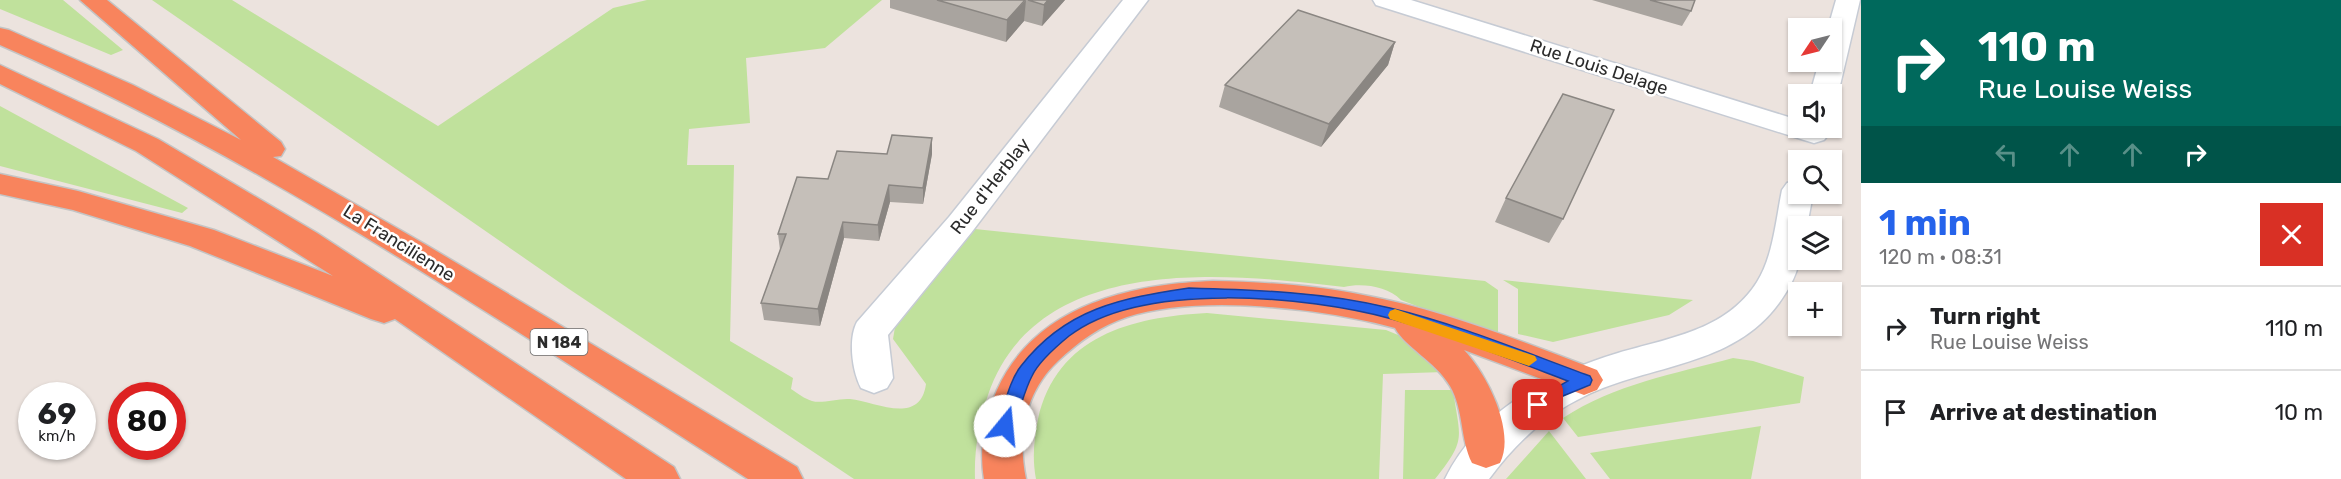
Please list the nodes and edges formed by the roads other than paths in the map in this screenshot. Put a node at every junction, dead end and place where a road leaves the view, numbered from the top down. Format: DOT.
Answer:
graph roads {
  1 [pos="92,0"];
  2 [pos="1136,0"];
  3 [pos="1385,0"];
  4 [pos="1848,0"];
  5 [pos="0,36"];
  6 [pos="0,73"];
  7 [pos="1827,84"];
  8 [pos="1812,141"];
  9 [pos="0,184"];
  10 [pos="1794,204"];
  11 [pos="336,205"];
  12 [pos="1391,313"];
  13 [pos="438,332"];
  14 [pos="874,378"];
  15 [pos="1584,380"];
  16 [pos="1476,465"];
  17 [pos="659,479"];
  18 [pos="782,479"];
  19 [pos="1005,479"];
  1 -- 11 [label="highway"];
  2 -- 14 [label="street, Rue d'Herblay"];
  3 -- 8 [label="street, Rue Louis Delage"];
  4 -- 7 [label="street"];
  5 -- 11 [label="highway, La Francilienne / N 184"];
  6 -- 13 [label="highway"];
  9 -- 13 [label="highway"];
  10 -- 15 [label="street"];
  11 -- 18 [label="highway, La Francilienne / N 184"];
  12 -- 15 [label="highway"];
  12 -- 16 [label="highway"];
  12 -- 19 [label="highway"];
  13 -- 17 [label="highway"];
  15 -- 16 [label="street"];
}
